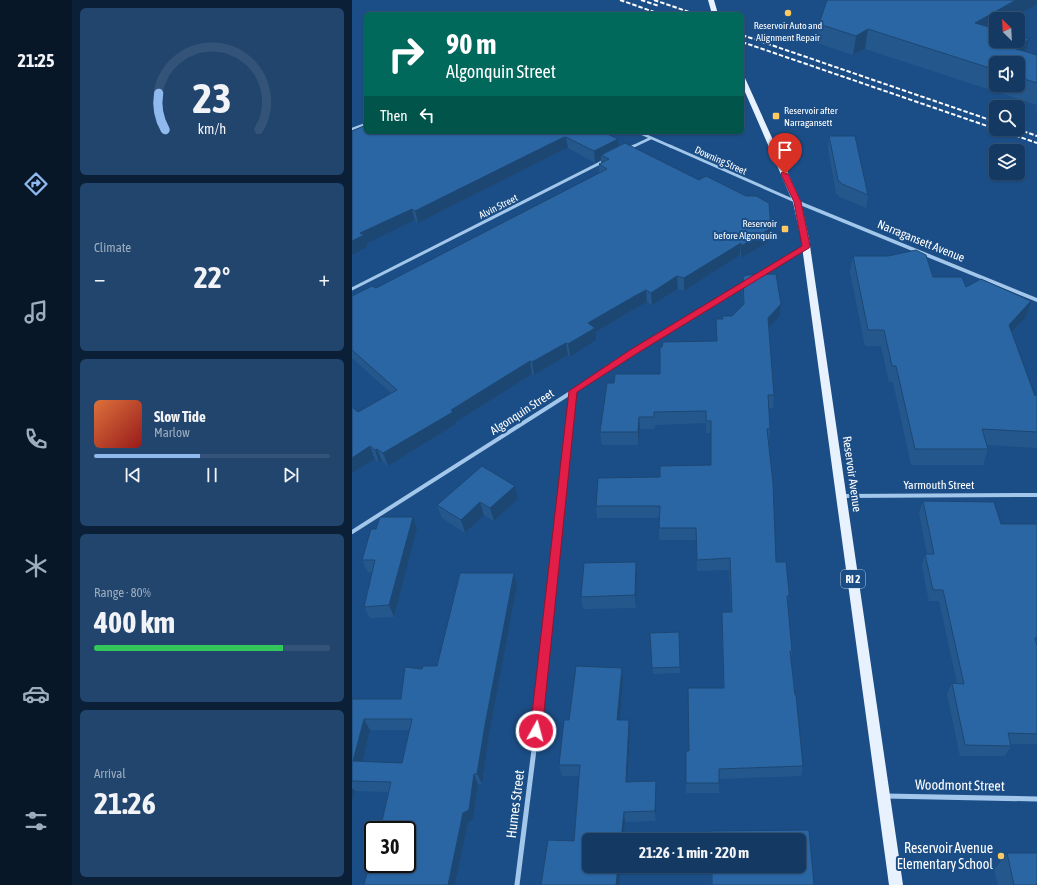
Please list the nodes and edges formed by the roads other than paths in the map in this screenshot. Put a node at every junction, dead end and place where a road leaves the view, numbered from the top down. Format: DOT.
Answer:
graph roads {
  1 [pos="711,0"];
  2 [pos="714,11"];
  3 [pos="744,83"];
  4 [pos="364,125"];
  5 [pos="352,130"];
  6 [pos="642,134"];
  7 [pos="651,138"];
  8 [pos="623,152"];
  9 [pos="609,159"];
  10 [pos="797,202"];
  11 [pos="806,246"];
  12 [pos="352,289"];
  13 [pos="1037,300"];
  14 [pos="573,391"];
  15 [pos="1037,495"];
  16 [pos="841,496"];
  17 [pos="352,532"];
  18 [pos="883,796"];
  19 [pos="1037,799"];
  20 [pos="517,885"];
  21 [pos="896,885"];
  1 -- 2 [label="main road"];
  3 -- 10 [label="main road, Reservoir Avenue / RI 2"];
  4 -- 5 [label="street"];
  6 -- 7 [label="street, Downing Street"];
  7 -- 8 [label="street"];
  7 -- 10 [label="street, Downing Street"];
  9 -- 12 [label="street, Alvin Street"];
  10 -- 11 [label="main road, Reservoir Avenue / RI 2"];
  10 -- 13 [label="street, Narragansett Avenue"];
  11 -- 14 [label="street, Algonquin Street"];
  11 -- 16 [label="main road, Reservoir Avenue / RI 2"];
  14 -- 17 [label="street, Algonquin Street"];
  14 -- 20 [label="street, Humes Street"];
  15 -- 16 [label="street, Yarmouth Street"];
  16 -- 18 [label="main road, Reservoir Avenue / RI 2"];
  18 -- 19 [label="street, Woodmont Street"];
  18 -- 21 [label="main road, Reservoir Avenue / RI 2"];
}
